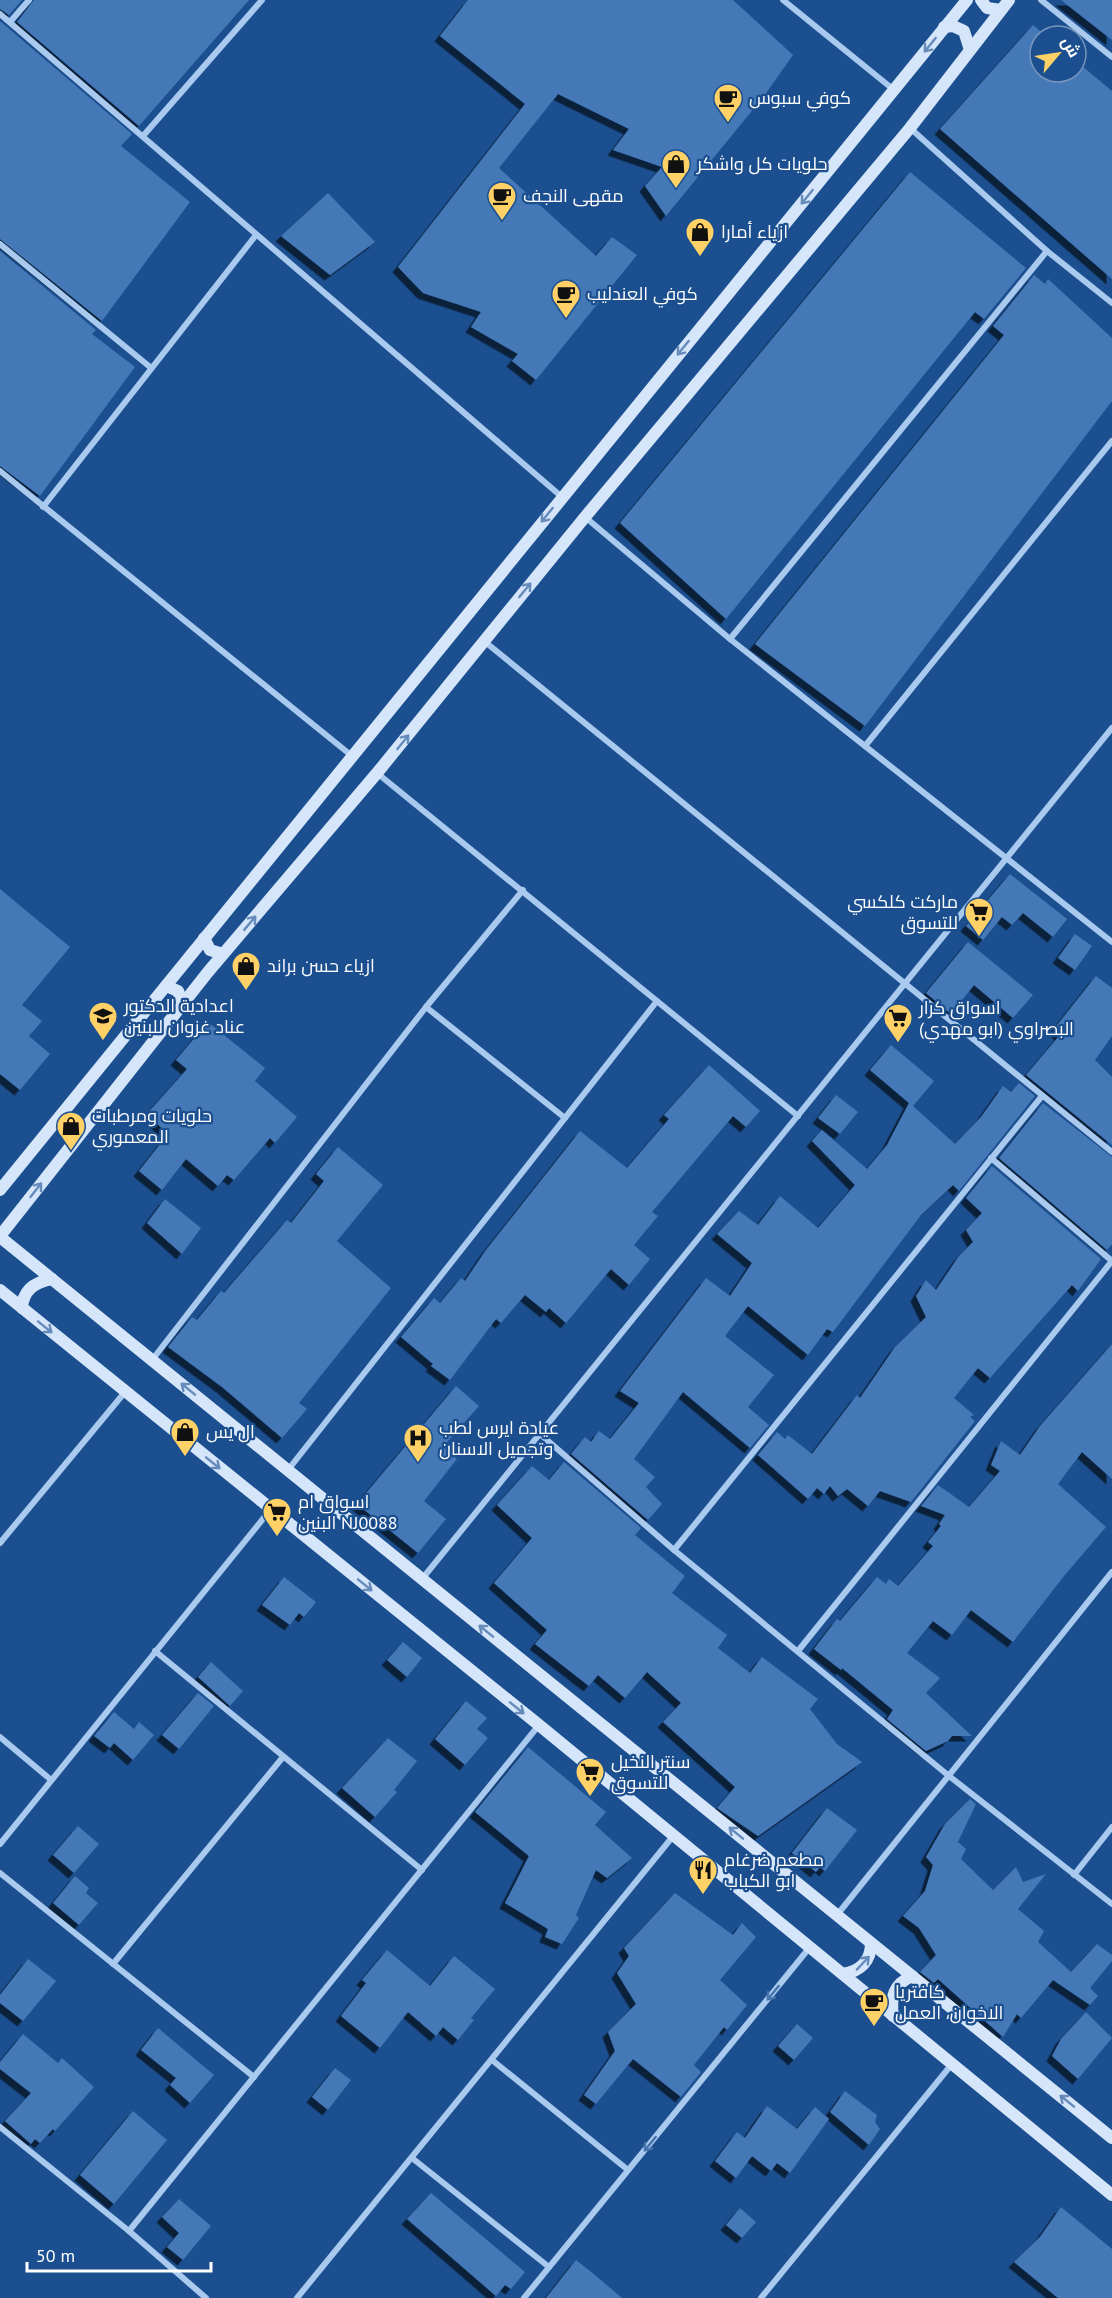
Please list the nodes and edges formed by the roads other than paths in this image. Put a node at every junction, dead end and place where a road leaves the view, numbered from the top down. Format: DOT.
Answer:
graph roads {
  1 [pos="29,0"];
  2 [pos="262,0"];
  3 [pos="783,0"];
  4 [pos="967,0"];
  5 [pos="981,0"];
  6 [pos="1041,0"];
  7 [pos="1005,5"];
  8 [pos="0,14"];
  9 [pos="10,22"];
  10 [pos="944,27"];
  11 [pos="970,50"];
  12 [pos="1112,57"];
  13 [pos="894,90"];
  14 [pos="910,128"];
  15 [pos="143,136"];
  16 [pos="256,235"];
  17 [pos="0,244"];
  18 [pos="1047,251"];
  19 [pos="1112,303"];
  20 [pos="150,367"];
  21 [pos="1112,441"];
  22 [pos="0,471"];
  23 [pos="562,497"];
  24 [pos="44,507"];
  25 [pos="585,517"];
  26 [pos="730,639"];
  27 [pos="484,641"];
  28 [pos="1112,729"];
  29 [pos="865,746"];
  30 [pos="352,756"];
  31 [pos="377,773"];
  32 [pos="1007,858"];
  33 [pos="523,890"];
  34 [pos="204,938"];
  35 [pos="1112,942"];
  36 [pos="223,954"];
  37 [pos="905,984"];
  38 [pos="166,986"];
  39 [pos="657,1001"];
  40 [pos="183,1004"];
  41 [pos="426,1007"];
  42 [pos="1042,1096"];
  43 [pos="798,1116"];
  44 [pos="565,1118"];
  45 [pos="1112,1152"];
  46 [pos="992,1158"];
  47 [pos="0,1190"];
  48 [pos="0,1236"];
  49 [pos="52,1279"];
  50 [pos="0,1290"];
  51 [pos="22,1308"];
  52 [pos="152,1360"];
  53 [pos="125,1392"];
  54 [pos="540,1434"];
  55 [pos="288,1470"];
  56 [pos="271,1509"];
  57 [pos="0,1543"];
  58 [pos="674,1550"];
  59 [pos="1111,1576"];
  60 [pos="422,1579"];
  61 [pos="155,1651"];
  62 [pos="798,1651"];
  63 [pos="539,1725"];
  64 [pos="0,1737"];
  65 [pos="283,1757"];
  66 [pos="949,1776"];
  67 [pos="50,1779"];
  68 [pos="1112,1827"];
  69 [pos="674,1835"];
  70 [pos="0,1844"];
  71 [pos="422,1870"];
  72 [pos="0,1873"];
  73 [pos="1074,1875"];
  74 [pos="1112,1904"];
  75 [pos="837,1915"];
  76 [pos="871,1943"];
  77 [pos="810,1947"];
  78 [pos="113,1964"];
  79 [pos="843,1974"];
  80 [pos="912,1976"];
  81 [pos="893,2016"];
  82 [pos="492,2060"];
  83 [pos="953,2064"];
  84 [pos="254,2077"];
  85 [pos="0,2127"];
  86 [pos="1112,2138"];
  87 [pos="412,2158"];
  88 [pos="628,2170"];
  89 [pos="1112,2195"];
  90 [pos="129,2231"];
  91 [pos="549,2267"];
  92 [pos="202,2297"];
  93 [pos="297,2298"];
  94 [pos="524,2298"];
  95 [pos="761,2298"];
  1 -- 9 [label="street"];
  2 -- 15 [label="street"];
  3 -- 13 [label="street"];
  4 -- 10 [label="street"];
  5 -- 7 [label="street"];
  6 -- 12 [label="street"];
  7 -- 11 [label="street"];
  8 -- 9 [label="street"];
  9 -- 15 [label="street"];
  10 -- 11 [label="street"];
  10 -- 13 [label="street, one-way"];
  11 -- 14 [label="street"];
  13 -- 23 [label="street, one-way"];
  14 -- 18 [label="street"];
  14 -- 25 [label="street"];
  15 -- 16 [label="street"];
  16 -- 20 [label="street"];
  16 -- 23 [label="street"];
  17 -- 20 [label="street"];
  18 -- 19 [label="street"];
  18 -- 26 [label="street"];
  20 -- 24 [label="street"];
  21 -- 29 [label="street"];
  22 -- 24 [label="street"];
  23 -- 30 [label="street, one-way"];
  24 -- 30 [label="street"];
  25 -- 26 [label="street"];
  27 -- 25 [label="street, one-way"];
  26 -- 29 [label="street"];
  31 -- 27 [label="street, one-way"];
  27 -- 37 [label="street"];
  28 -- 32 [label="street"];
  29 -- 32 [label="street"];
  30 -- 34 [label="street"];
  31 -- 33 [label="street"];
  36 -- 31 [label="street, one-way"];
  32 -- 35 [label="street"];
  32 -- 37 [label="street"];
  33 -- 39 [label="street"];
  33 -- 41 [label="street"];
  34 -- 36 [label="street"];
  34 -- 38 [label="street"];
  36 -- 40 [label="street"];
  37 -- 42 [label="street"];
  37 -- 43 [label="street"];
  38 -- 40 [label="street"];
  38 -- 47 [label="street"];
  39 -- 43 [label="street"];
  39 -- 44 [label="street"];
  48 -- 40 [label="street, one-way"];
  41 -- 44 [label="street"];
  41 -- 52 [label="street"];
  42 -- 45 [label="street"];
  42 -- 46 [label="street"];
  43 -- 54 [label="street"];
  44 -- 55 [label="street"];
  46 -- 58 [label="street"];
  46 -- 62 [label="street"];
  48 -- 49 [label="street"];
  49 -- 51 [label="street"];
  49 -- 52 [label="street"];
  50 -- 51 [label="street"];
  51 -- 53 [label="street, one-way"];
  55 -- 52 [label="street, one-way"];
  53 -- 56 [label="street, one-way"];
  53 -- 57 [label="street"];
  54 -- 58 [label="street"];
  54 -- 60 [label="street"];
  55 -- 60 [label="street"];
  56 -- 61 [label="street"];
  56 -- 63 [label="street, one-way"];
  58 -- 62 [label="street"];
  59 -- 66 [label="street"];
  75 -- 60 [label="street, one-way"];
  61 -- 65 [label="street"];
  61 -- 67 [label="street"];
  62 -- 66 [label="street"];
  63 -- 69 [label="street"];
  63 -- 71 [label="street"];
  64 -- 67 [label="street"];
  65 -- 71 [label="street"];
  65 -- 78 [label="street"];
  66 -- 73 [label="street"];
  66 -- 75 [label="street"];
  67 -- 70 [label="street"];
  68 -- 73 [label="street"];
  69 -- 77 [label="street"];
  69 -- 82 [label="street"];
  71 -- 84 [label="street"];
  72 -- 78 [label="street"];
  73 -- 74 [label="street"];
  75 -- 76 [label="street"];
  79 -- 76 [label="street, one-way"];
  76 -- 80 [label="street"];
  77 -- 79 [label="street"];
  77 -- 88 [label="street, one-way"];
  78 -- 84 [label="street"];
  79 -- 81 [label="street"];
  80 -- 81 [label="street"];
  86 -- 80 [label="street, one-way"];
  81 -- 83 [label="street"];
  82 -- 87 [label="street"];
  82 -- 88 [label="street"];
  83 -- 89 [label="street"];
  83 -- 95 [label="street"];
  84 -- 90 [label="street"];
  85 -- 90 [label="street"];
  87 -- 91 [label="street"];
  87 -- 93 [label="street"];
  88 -- 91 [label="street"];
  90 -- 92 [label="street"];
  91 -- 94 [label="street"];
}
